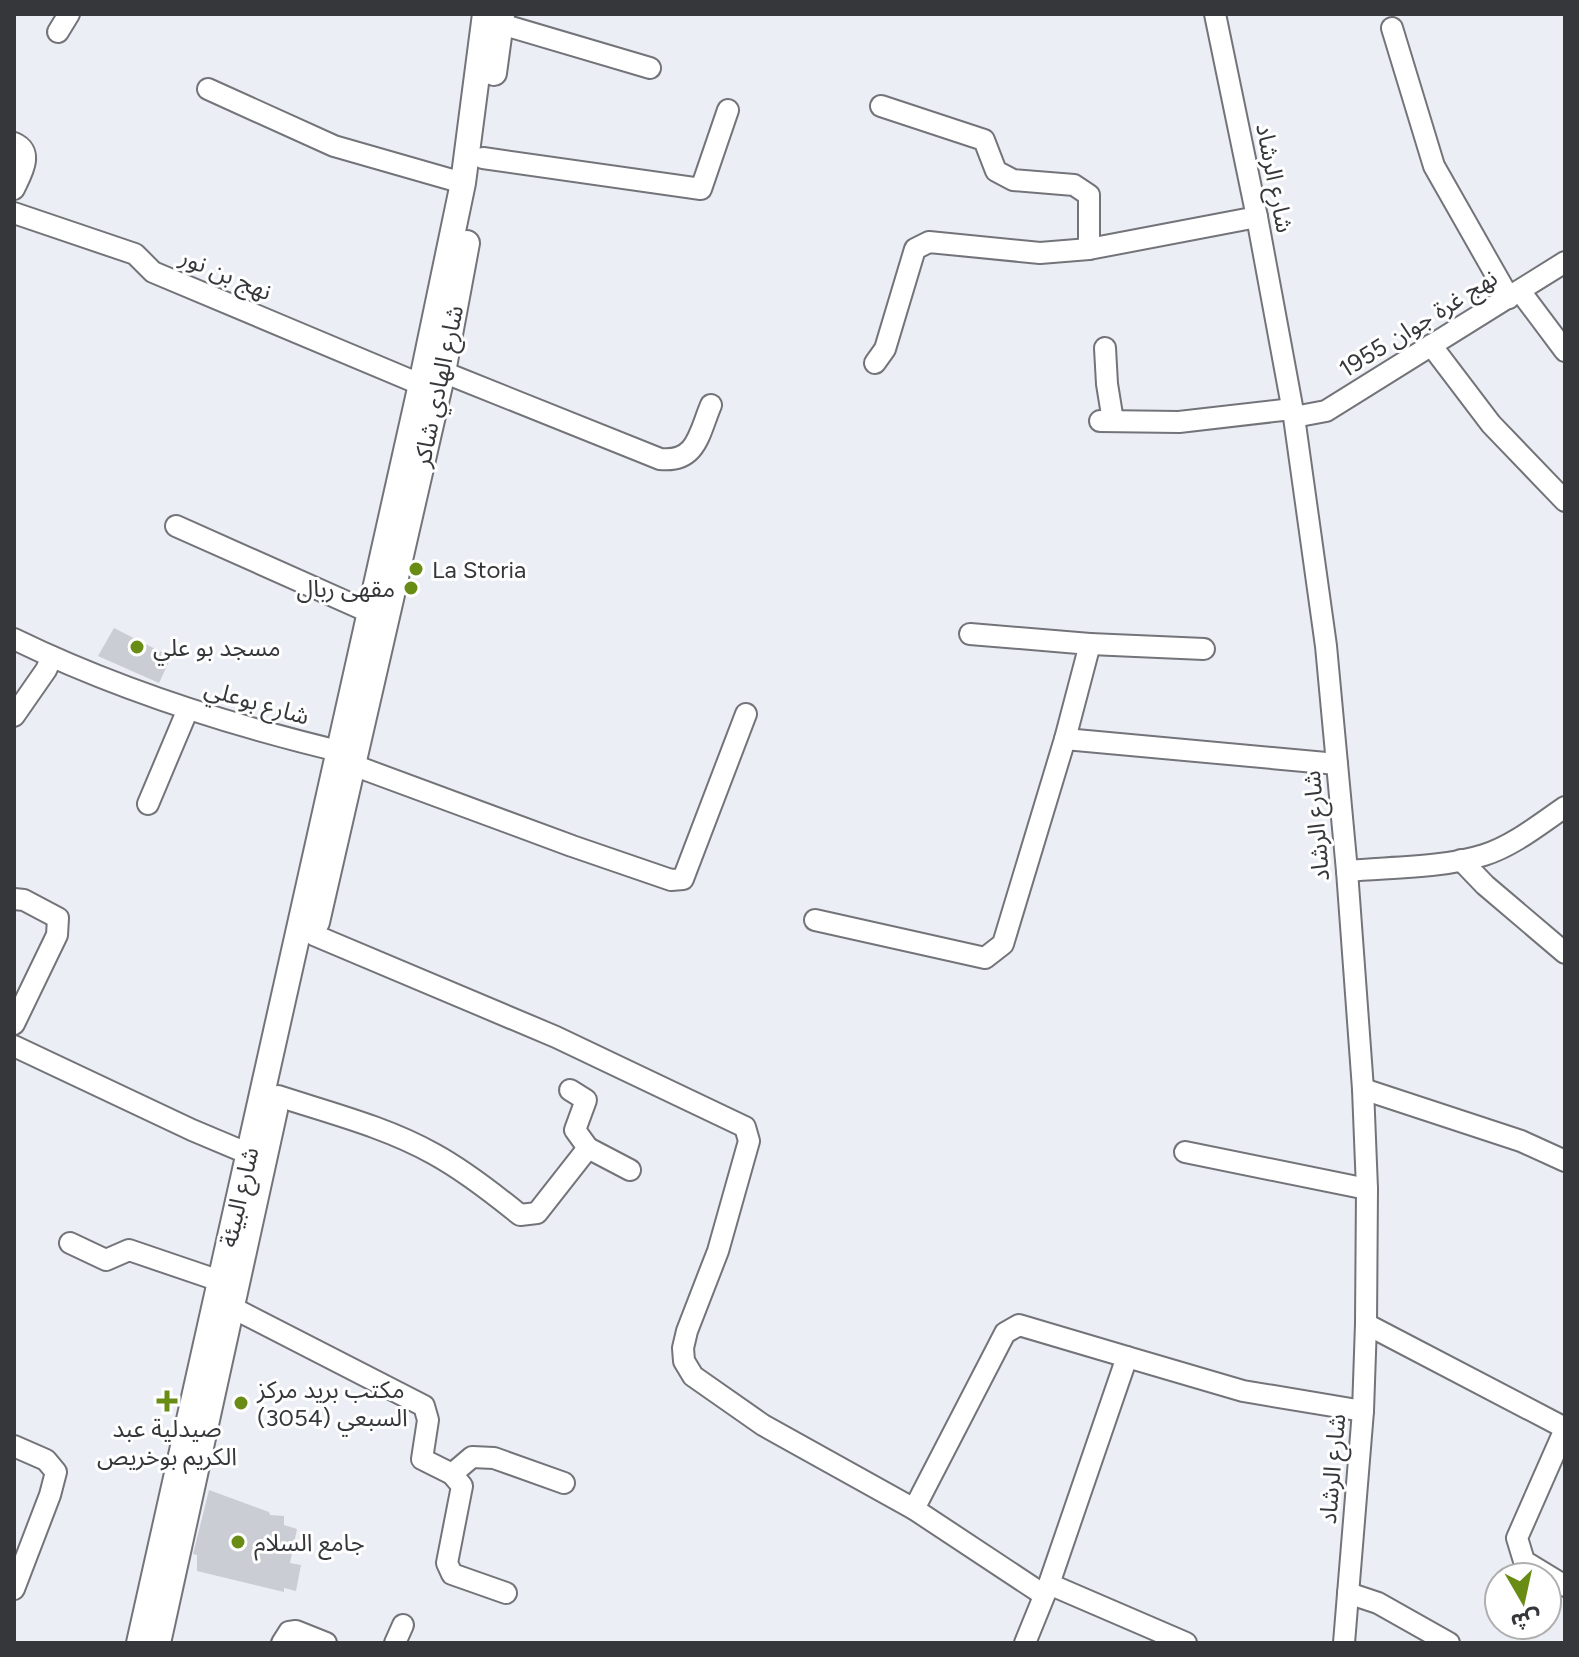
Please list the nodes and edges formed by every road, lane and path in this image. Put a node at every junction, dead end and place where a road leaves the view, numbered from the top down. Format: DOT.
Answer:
graph roads {
  1 [pos="69,14"];
  2 [pos="1215,14"];
  3 [pos="496,17"];
  4 [pos="1392,28"];
  5 [pos="58,32"];
  6 [pos="650,68"];
  7 [pos="208,89"];
  8 [pos="881,106"];
  9 [pos="728,110"];
  10 [pos="14,143"];
  11 [pos="475,156"];
  12 [pos="463,183"];
  13 [pos="14,189"];
  14 [pos="14,213"];
  15 [pos="1257,217"];
  16 [pos="1089,249"];
  17 [pos="1565,262"];
  18 [pos="1514,295"];
  19 [pos="1431,345"];
  20 [pos="1105,348"];
  21 [pos="1565,351"];
  22 [pos="875,363"];
  23 [pos="434,382"];
  24 [pos="711,405"];
  25 [pos="1293,413"];
  26 [pos="1563,496"];
  27 [pos="176,526"];
  28 [pos="369,612"];
  29 [pos="970,634"];
  30 [pos="14,639"];
  31 [pos="1090,644"];
  32 [pos="1204,649"];
  33 [pos="52,657"];
  34 [pos="188,709"];
  35 [pos="746,714"];
  36 [pos="14,716"];
  37 [pos="1065,739"];
  38 [pos="349,757"];
  39 [pos="1337,764"];
  40 [pos="148,804"];
  41 [pos="1565,807"];
  42 [pos="1461,860"];
  43 [pos="1347,871"];
  44 [pos="14,899"];
  45 [pos="815,920"];
  46 [pos="314,935"];
  47 [pos="1565,953"];
  48 [pos="287,1019"];
  49 [pos="14,1024"];
  50 [pos="14,1046"];
  51 [pos="1363,1089"];
  52 [pos="570,1090"];
  53 [pos="278,1096"];
  54 [pos="588,1148"];
  55 [pos="1185,1152"];
  56 [pos="257,1157"];
  57 [pos="1565,1161"];
  58 [pos="630,1170"];
  59 [pos="1367,1189"];
  60 [pos="70,1243"];
  61 [pos="220,1281"];
  62 [pos="233,1308"];
  63 [pos="1366,1324"];
  64 [pos="1127,1357"];
  65 [pos="1363,1411"];
  66 [pos="1565,1428"];
  67 [pos="14,1446"];
  68 [pos="452,1474"];
  69 [pos="564,1483"];
  70 [pos="914,1509"];
  71 [pos="1565,1586"];
  72 [pos="14,1589"];
  73 [pos="1047,1589"];
  74 [pos="506,1593"];
  75 [pos="1348,1593"];
  76 [pos="139,1643"];
  77 [pos="158,1643"];
  78 [pos="282,1643"];
  79 [pos="326,1643"];
  80 [pos="1025,1643"];
  81 [pos="1186,1643"];
  82 [pos="1344,1643"];
  83 [pos="1449,1643"];
  1 -- 5 [label="street"];
  2 -- 15 [label="street, شارع الرشاد"];
  3 -- 6 [label="street"];
  3 -- 11 [label="main road, شارع الهادي شاكر"];
  4 -- 18 [label="street"];
  7 -- 12 [label="street"];
  8 -- 16 [label="street"];
  9 -- 11 [label="street"];
  10 -- 13 [label="street"];
  11 -- 12 [label="main road, شارع الهادي شاكر"];
  11 -- 23 [label="main road, شارع الهادي شاكر"];
  12 -- 23 [label="main road, شارع الهادي شاكر"];
  14 -- 23 [label="street, نهج بن نور"];
  15 -- 16 [label="street"];
  15 -- 25 [label="street, شارع الرشاد"];
  16 -- 22 [label="street"];
  17 -- 18 [label="street, نهج غرة جوان 1955"];
  18 -- 19 [label="street, نهج غرة جوان 1955"];
  18 -- 21 [label="street"];
  19 -- 25 [label="street, نهج غرة جوان 1955"];
  19 -- 26 [label="street"];
  20 -- 25 [label="street, نهج غرة جوان 1955"];
  23 -- 24 [label="street, نهج بن نور"];
  23 -- 28 [label="main road, شارع الهادي شاكر"];
  23 -- 38 [label="main road, شارع الهادي شاكر"];
  25 -- 39 [label="street, شارع الرشاد"];
  27 -- 28 [label="street"];
  28 -- 38 [label="main road, شارع الهادي شاكر"];
  29 -- 31 [label="street"];
  30 -- 33 [label="street, شارع بوعلي"];
  31 -- 32 [label="street"];
  31 -- 37 [label="street"];
  33 -- 34 [label="street, شارع بوعلي"];
  33 -- 36 [label="street"];
  34 -- 38 [label="street, شارع بوعلي"];
  34 -- 40 [label="street"];
  35 -- 38 [label="street, شارع بوعلي"];
  37 -- 39 [label="street"];
  37 -- 45 [label="street"];
  38 -- 46 [label="main road, شارع البيئة"];
  38 -- 48 [label="main road, شارع البيئة"];
  39 -- 43 [label="street, شارع الرشاد"];
  41 -- 42 [label="street"];
  42 -- 43 [label="street"];
  42 -- 47 [label="street"];
  43 -- 51 [label="street, شارع الرشاد"];
  44 -- 49 [label="street"];
  46 -- 48 [label="main road, شارع البيئة"];
  46 -- 70 [label="street"];
  48 -- 53 [label="main road, شارع البيئة"];
  48 -- 56 [label="main road, شارع البيئة"];
  50 -- 56 [label="street"];
  51 -- 57 [label="street"];
  51 -- 59 [label="street, شارع الرشاد"];
  52 -- 54 [label="street"];
  53 -- 54 [label="street"];
  53 -- 56 [label="main road, شارع البيئة"];
  54 -- 58 [label="street"];
  55 -- 59 [label="street"];
  56 -- 61 [label="main road, شارع البيئة"];
  56 -- 62 [label="main road, شارع البيئة"];
  59 -- 63 [label="street, شارع الرشاد"];
  60 -- 61 [label="street"];
  61 -- 76 [label="main road, شارع البيئة"];
  62 -- 68 [label="street"];
  62 -- 77 [label="main road, شارع البيئة"];
  63 -- 65 [label="street, شارع الرشاد"];
  63 -- 66 [label="street"];
  64 -- 65 [label="street"];
  64 -- 70 [label="street"];
  64 -- 73 [label="street"];
  65 -- 75 [label="street, شارع الرشاد"];
  66 -- 71 [label="street"];
  67 -- 72 [label="street"];
  68 -- 69 [label="street"];
  68 -- 74 [label="street"];
  70 -- 73 [label="street"];
  73 -- 80 [label="street"];
  73 -- 81 [label="street"];
  75 -- 82 [label="street, شارع الرشاد"];
  75 -- 83 [label="street"];
  78 -- 79 [label="street"];
}
